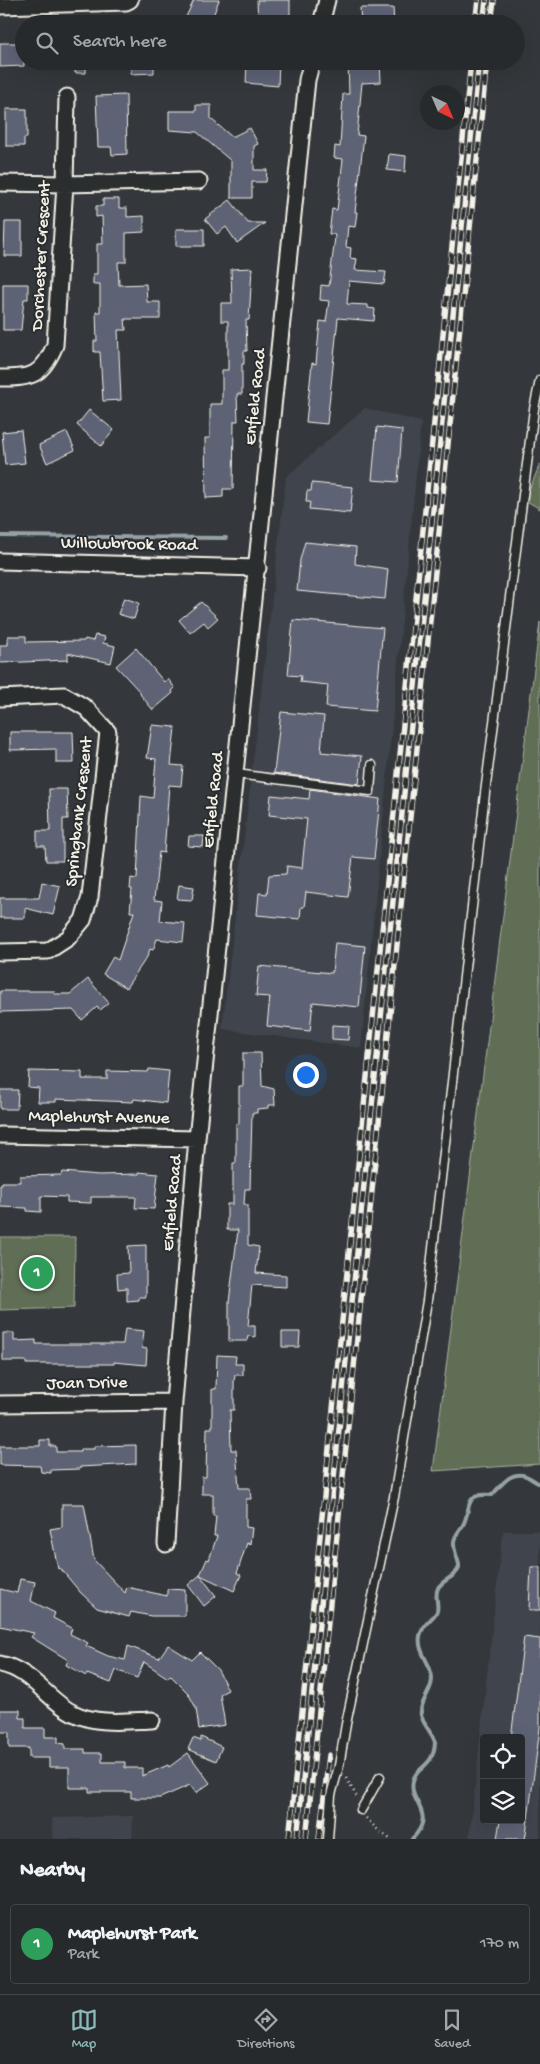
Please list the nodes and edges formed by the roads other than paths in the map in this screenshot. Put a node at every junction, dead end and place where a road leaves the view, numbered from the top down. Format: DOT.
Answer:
graph roads {
  1 [pos="130,0"];
  2 [pos="327,0"];
  3 [pos="0,6"];
  4 [pos="323,15"];
  5 [pos="310,70"];
  6 [pos="67,97"];
  7 [pos="199,181"];
  8 [pos="0,183"];
  9 [pos="65,184"];
  10 [pos="0,378"];
  11 [pos="540,380"];
  12 [pos="0,561"];
  13 [pos="258,568"];
  14 [pos="0,698"];
  15 [pos="372,765"];
  16 [pos="236,774"];
  17 [pos="0,952"];
  18 [pos="0,1135"];
  19 [pos="197,1139"];
  20 [pos="174,1402"];
  21 [pos="0,1404"];
  22 [pos="166,1544"];
  23 [pos="0,1664"];
  24 [pos="152,1720"];
  25 [pos="380,1777"];
  26 [pos="361,1810"];
  27 [pos="328,1839"];
  1 -- 3 [label="street"];
  2 -- 4 [label="street"];
  5 -- 13 [label="street, Enfield Road"];
  6 -- 9 [label="street, Dorchester Crescent"];
  7 -- 9 [label="street"];
  8 -- 9 [label="street"];
  9 -- 10 [label="street, Dorchester Crescent"];
  11 -- 27 [label="lane"];
  12 -- 13 [label="street, Willowbrook Road"];
  13 -- 16 [label="street, Enfield Road"];
  14 -- 17 [label="street, Springbank Crescent"];
  15 -- 16 [label="lane"];
  16 -- 19 [label="street, Enfield Road"];
  18 -- 19 [label="street, Maplehurst Avenue"];
  19 -- 20 [label="street, Enfield Road"];
  20 -- 21 [label="street, Joan Drive"];
  20 -- 22 [label="street, Enfield Road"];
  23 -- 24 [label="street"];
  25 -- 26 [label="lane"];
}
